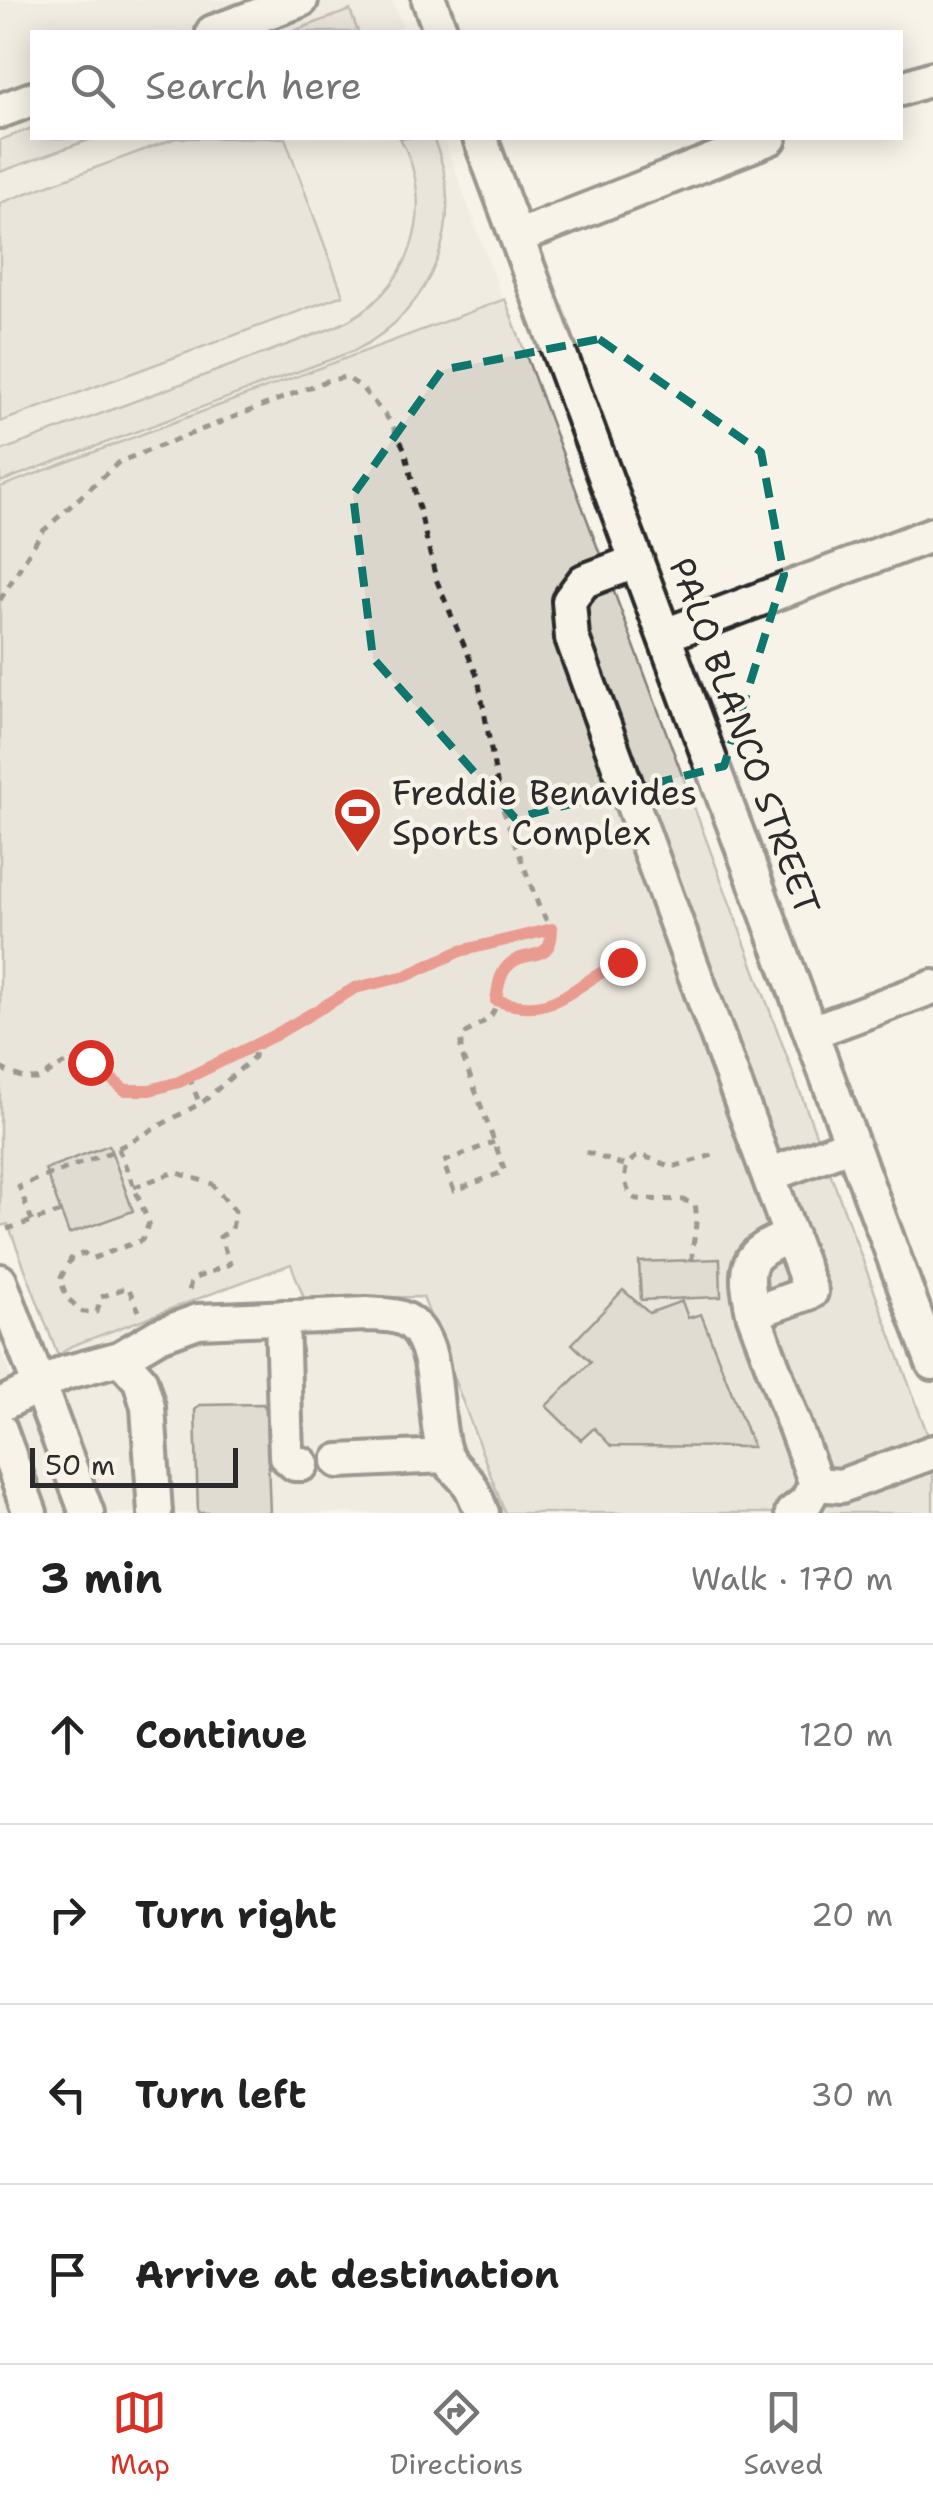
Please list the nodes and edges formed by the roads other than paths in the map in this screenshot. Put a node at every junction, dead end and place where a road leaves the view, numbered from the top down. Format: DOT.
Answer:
graph roads {
  1 [pos="301,0"];
  2 [pos="430,0"];
  3 [pos="218,30"];
  4 [pos="441,30"];
  5 [pos="933,78"];
  6 [pos="903,88"];
  7 [pos="30,100"];
  8 [pos="0,111"];
  9 [pos="481,140"];
  10 [pos="765,140"];
  11 [pos="517,236"];
  12 [pos="933,534"];
  13 [pos="637,561"];
  14 [pos="664,634"];
  15 [pos="933,986"];
  16 [pos="812,1032"];
  17 [pos="852,1144"];
  18 [pos="769,1175"];
  19 [pos="791,1236"];
  20 [pos="0,1281"];
  21 [pos="753,1313"];
  22 [pos="282,1317"];
  23 [pos="120,1358"];
  24 [pos="933,1364"];
  25 [pos="40,1388"];
  26 [pos="0,1405"];
  27 [pos="0,1430"];
  28 [pos="933,1452"];
  29 [pos="445,1456"];
  30 [pos="339,1461"];
  31 [pos="302,1464"];
  32 [pos="816,1484"];
  33 [pos="30,1513"];
  34 [pos="87,1513"];
  35 [pos="154,1513"];
  36 [pos="482,1513"];
  37 [pos="792,1513"];
  1 -- 3 [label="street"];
  2 -- 4 [label="street"];
  5 -- 6 [label="street"];
  7 -- 8 [label="street"];
  9 -- 11 [label="street, PALO BLANCO STREET"];
  10 -- 11 [label="street"];
  11 -- 13 [label="street, PALO BLANCO STREET"];
  12 -- 14 [label="street"];
  13 -- 14 [label="street, PALO BLANCO STREET"];
  13 -- 18 [label="street"];
  14 -- 16 [label="street, PALO BLANCO STREET"];
  15 -- 16 [label="street"];
  16 -- 17 [label="street, PALO BLANCO STREET"];
  17 -- 18 [label="street"];
  17 -- 24 [label="street, PALO BLANCO STREET"];
  18 -- 19 [label="street"];
  19 -- 21 [label="street"];
  19 -- 21 [label="street"];
  20 -- 25 [label="street"];
  21 -- 32 [label="street"];
  22 -- 23 [label="street"];
  22 -- 29 [label="street"];
  22 -- 31 [label="street"];
  23 -- 25 [label="street"];
  23 -- 35 [label="street"];
  25 -- 26 [label="street"];
  25 -- 34 [label="street"];
  27 -- 33 [label="street"];
  28 -- 32 [label="street"];
  29 -- 30 [label="street"];
  29 -- 36 [label="street"];
  32 -- 37 [label="street"];
}
